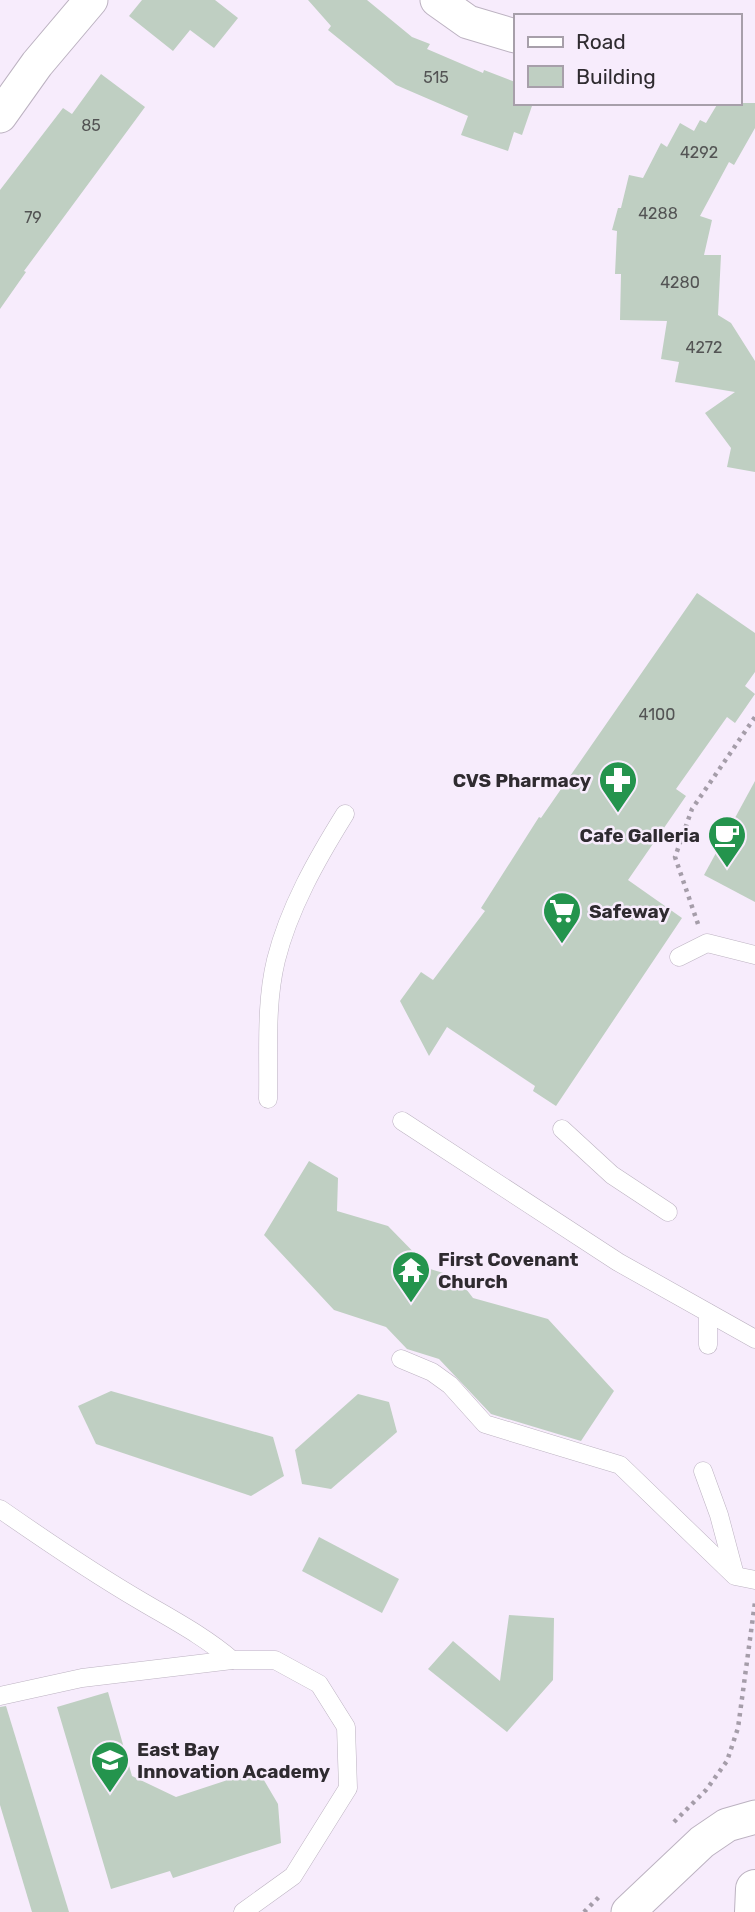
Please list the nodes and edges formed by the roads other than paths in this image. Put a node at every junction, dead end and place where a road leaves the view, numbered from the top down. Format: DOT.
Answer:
graph roads {
  1 [pos="91,0"];
  2 [pos="437,0"];
  3 [pos="514,36"];
  4 [pos="0,116"];
  5 [pos="345,814"];
  6 [pos="755,955"];
  7 [pos="679,957"];
  8 [pos="268,1100"];
  9 [pos="402,1121"];
  10 [pos="562,1129"];
  11 [pos="668,1212"];
  12 [pos="708,1313"];
  13 [pos="755,1339"];
  14 [pos="708,1345"];
  15 [pos="401,1359"];
  16 [pos="703,1471"];
  17 [pos="0,1509"];
  18 [pos="735,1576"];
  19 [pos="755,1580"];
  20 [pos="232,1660"];
  21 [pos="0,1696"];
  22 [pos="755,1817"];
  23 [pos="755,1889"];
  24 [pos="615,1903"];
  25 [pos="243,1912"];
  26 [pos="754,1912"];
  1 -- 4 [label="street"];
  2 -- 3 [label="street"];
  5 -- 8 [label="lane"];
  6 -- 7 [label="lane"];
  9 -- 12 [label="lane"];
  10 -- 11 [label="lane"];
  12 -- 13 [label="lane"];
  12 -- 14 [label="lane"];
  15 -- 18 [label="lane"];
  16 -- 18 [label="lane"];
  17 -- 20 [label="lane"];
  18 -- 19 [label="lane"];
  20 -- 21 [label="lane"];
  20 -- 25 [label="lane"];
  22 -- 24 [label="street"];
  23 -- 26 [label="main road"];
}
